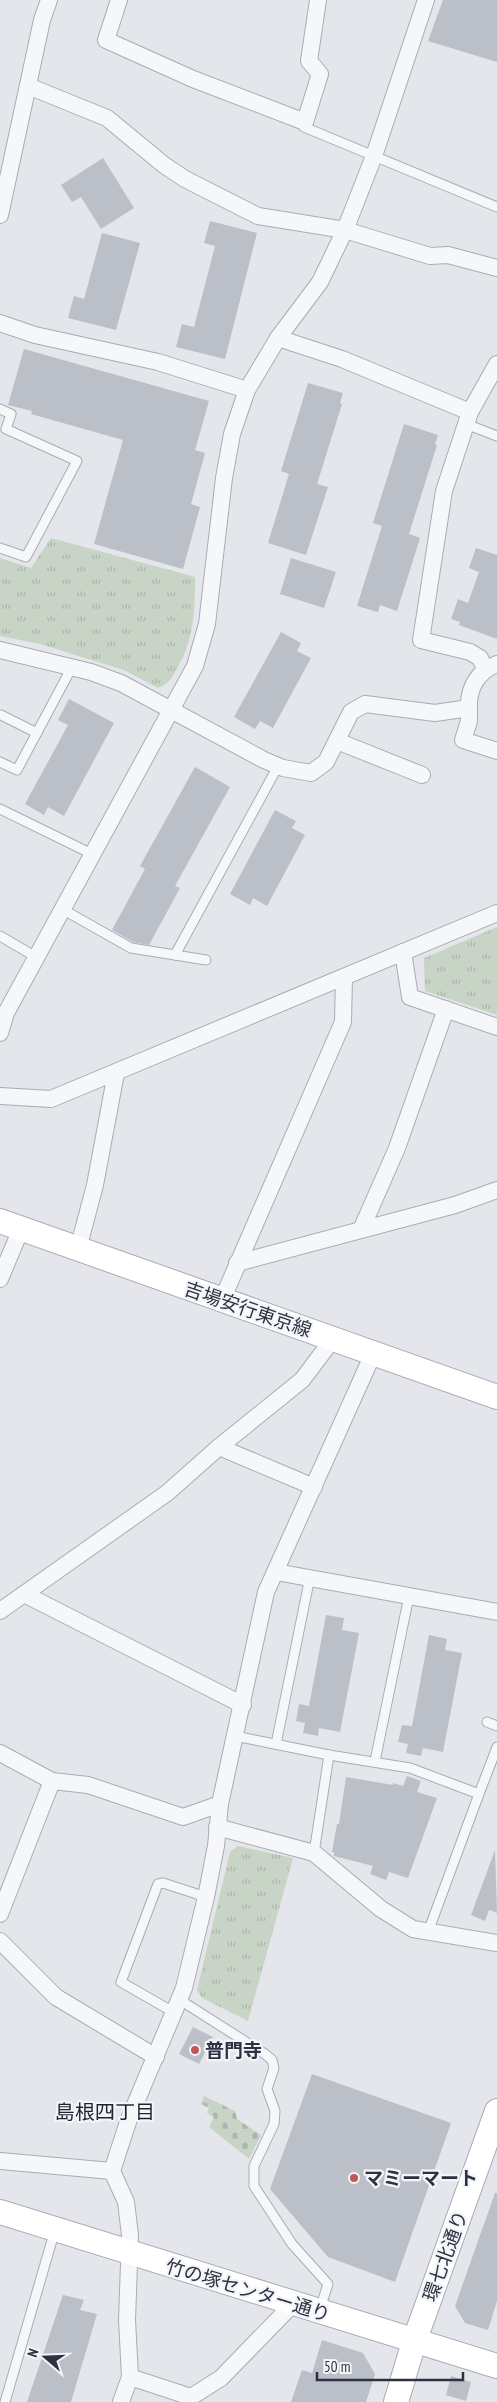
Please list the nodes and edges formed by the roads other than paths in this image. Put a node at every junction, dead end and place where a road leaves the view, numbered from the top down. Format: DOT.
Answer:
graph roads {
  1 [pos="49,0"];
  2 [pos="119,0"];
  3 [pos="318,0"];
  4 [pos="426,0"];
  5 [pos="28,86"];
  6 [pos="305,122"];
  7 [pos="374,156"];
  8 [pos="497,207"];
  9 [pos="0,215"];
  10 [pos="345,230"];
  11 [pos="497,268"];
  12 [pos="0,323"];
  13 [pos="278,338"];
  14 [pos="497,364"];
  15 [pos="247,390"];
  16 [pos="0,410"];
  17 [pos="468,418"];
  18 [pos="497,436"];
  19 [pos="0,548"];
  20 [pos="0,650"];
  21 [pos="491,666"];
  22 [pos="72,667"];
  23 [pos="469,708"];
  24 [pos="170,710"];
  25 [pos="1,715"];
  26 [pos="37,733"];
  27 [pos="337,741"];
  28 [pos="497,751"];
  29 [pos="0,762"];
  30 [pos="278,766"];
  31 [pos="422,775"];
  32 [pos="0,809"];
  33 [pos="92,854"];
  34 [pos="62,909"];
  35 [pos="497,914"];
  36 [pos="0,936"];
  37 [pos="403,952"];
  38 [pos="175,956"];
  39 [pos="36,957"];
  40 [pos="206,960"];
  41 [pos="344,977"];
  42 [pos="446,1009"];
  43 [pos="497,1027"];
  44 [pos="0,1033"];
  45 [pos="116,1073"];
  46 [pos="0,1096"];
  47 [pos="497,1190"];
  48 [pos="10,1225"];
  49 [pos="361,1230"];
  50 [pos="78,1249"];
  51 [pos="237,1264"];
  52 [pos="0,1279"];
  53 [pos="222,1300"];
  54 [pos="333,1339"];
  55 [pos="373,1354"];
  56 [pos="496,1393"];
  57 [pos="219,1447"];
  58 [pos="314,1487"];
  59 [pos="276,1572"];
  60 [pos="310,1577"];
  61 [pos="24,1594"];
  62 [pos="410,1596"];
  63 [pos="0,1610"];
  64 [pos="497,1612"];
  65 [pos="243,1704"];
  66 [pos="487,1722"];
  67 [pos="497,1726"];
  68 [pos="235,1736"];
  69 [pos="276,1744"];
  70 [pos="497,1747"];
  71 [pos="0,1753"];
  72 [pos="328,1755"];
  73 [pos="375,1761"];
  74 [pos="52,1781"];
  75 [pos="479,1794"];
  76 [pos="220,1804"];
  77 [pos="217,1827"];
  78 [pos="314,1853"];
  79 [pos="206,1896"];
  80 [pos="0,1914"];
  81 [pos="428,1932"];
  82 [pos="0,1941"];
  83 [pos="497,1943"];
  84 [pos="177,2007"];
  85 [pos="156,2057"];
  86 [pos="497,2112"];
  87 [pos="0,2161"];
  88 [pos="112,2172"];
  89 [pos="0,2212"];
  90 [pos="55,2230"];
  91 [pos="129,2253"];
  92 [pos="294,2304"];
  93 [pos="319,2312"];
  94 [pos="414,2342"];
  95 [pos="497,2366"];
  96 [pos="130,2377"];
  97 [pos="191,2400"];
  98 [pos="5,2402"];
  99 [pos="121,2402"];
  100 [pos="396,2402"];
  1 -- 5 [label="street"];
  2 -- 6 [label="street"];
  3 -- 6 [label="street"];
  4 -- 7 [label="street"];
  5 -- 9 [label="street"];
  5 -- 10 [label="street"];
  6 -- 7 [label="lane"];
  7 -- 8 [label="lane"];
  7 -- 10 [label="street"];
  10 -- 11 [label="street"];
  10 -- 13 [label="street"];
  12 -- 15 [label="street"];
  13 -- 15 [label="street"];
  13 -- 17 [label="street"];
  14 -- 17 [label="street"];
  15 -- 24 [label="street"];
  16 -- 19 [label="lane"];
  17 -- 18 [label="lane"];
  17 -- 21 [label="street"];
  20 -- 22 [label="street"];
  21 -- 23 [label="street"];
  22 -- 24 [label="street"];
  22 -- 26 [label="lane"];
  23 -- 27 [label="street"];
  23 -- 28 [label="street"];
  24 -- 30 [label="street"];
  24 -- 33 [label="street"];
  25 -- 26 [label="lane"];
  26 -- 29 [label="lane"];
  27 -- 30 [label="street"];
  27 -- 31 [label="street"];
  30 -- 38 [label="lane"];
  32 -- 33 [label="lane"];
  33 -- 34 [label="street"];
  34 -- 38 [label="lane"];
  34 -- 39 [label="street"];
  35 -- 37 [label="street"];
  36 -- 39 [label="lane"];
  37 -- 41 [label="street"];
  37 -- 42 [label="street"];
  38 -- 40 [label="lane"];
  39 -- 44 [label="street"];
  41 -- 45 [label="street"];
  41 -- 51 [label="street"];
  42 -- 43 [label="street"];
  42 -- 49 [label="street"];
  45 -- 46 [label="street"];
  45 -- 50 [label="street"];
  47 -- 49 [label="street"];
  48 -- 50 [label="street, 吉場安行東京線"];
  48 -- 52 [label="street"];
  49 -- 51 [label="street"];
  50 -- 53 [label="street, 吉場安行東京線"];
  51 -- 53 [label="street"];
  53 -- 54 [label="street, 吉場安行東京線"];
  54 -- 55 [label="street, 吉場安行東京線"];
  54 -- 57 [label="street"];
  55 -- 56 [label="street, 吉場安行東京線"];
  55 -- 58 [label="street"];
  57 -- 58 [label="street"];
  57 -- 61 [label="street"];
  58 -- 59 [label="street"];
  59 -- 60 [label="street"];
  59 -- 65 [label="street"];
  60 -- 62 [label="street"];
  60 -- 69 [label="lane"];
  61 -- 63 [label="street"];
  61 -- 65 [label="street"];
  62 -- 64 [label="street"];
  62 -- 73 [label="lane"];
  65 -- 68 [label="street"];
  66 -- 67 [label="lane"];
  68 -- 69 [label="lane"];
  68 -- 76 [label="street"];
  69 -- 72 [label="lane"];
  70 -- 75 [label="lane"];
  71 -- 74 [label="street"];
  72 -- 73 [label="lane"];
  72 -- 78 [label="lane"];
  73 -- 75 [label="lane"];
  74 -- 76 [label="street"];
  74 -- 80 [label="street"];
  75 -- 81 [label="lane"];
  76 -- 77 [label="street"];
  77 -- 78 [label="street"];
  77 -- 79 [label="street"];
  78 -- 81 [label="street"];
  79 -- 84 [label="street"];
  79 -- 84 [label="lane"];
  81 -- 83 [label="street"];
  82 -- 85 [label="street"];
  84 -- 85 [label="street"];
  84 -- 93 [label="lane"];
  85 -- 88 [label="street"];
  86 -- 94 [label="street, 環七北通り"];
  87 -- 88 [label="street"];
  88 -- 91 [label="street"];
  89 -- 90 [label="street, 竹の塚センター通り"];
  90 -- 91 [label="street, 竹の塚センター通り"];
  90 -- 98 [label="lane"];
  91 -- 92 [label="street, 竹の塚センター通り"];
  91 -- 96 [label="street"];
  92 -- 93 [label="street, 竹の塚センター通り"];
  92 -- 97 [label="street"];
  93 -- 94 [label="street, 竹の塚センター通り"];
  94 -- 95 [label="street, 竹の塚センター通り"];
  94 -- 100 [label="street, 環七北通り"];
  96 -- 97 [label="street"];
  96 -- 99 [label="street"];
}
